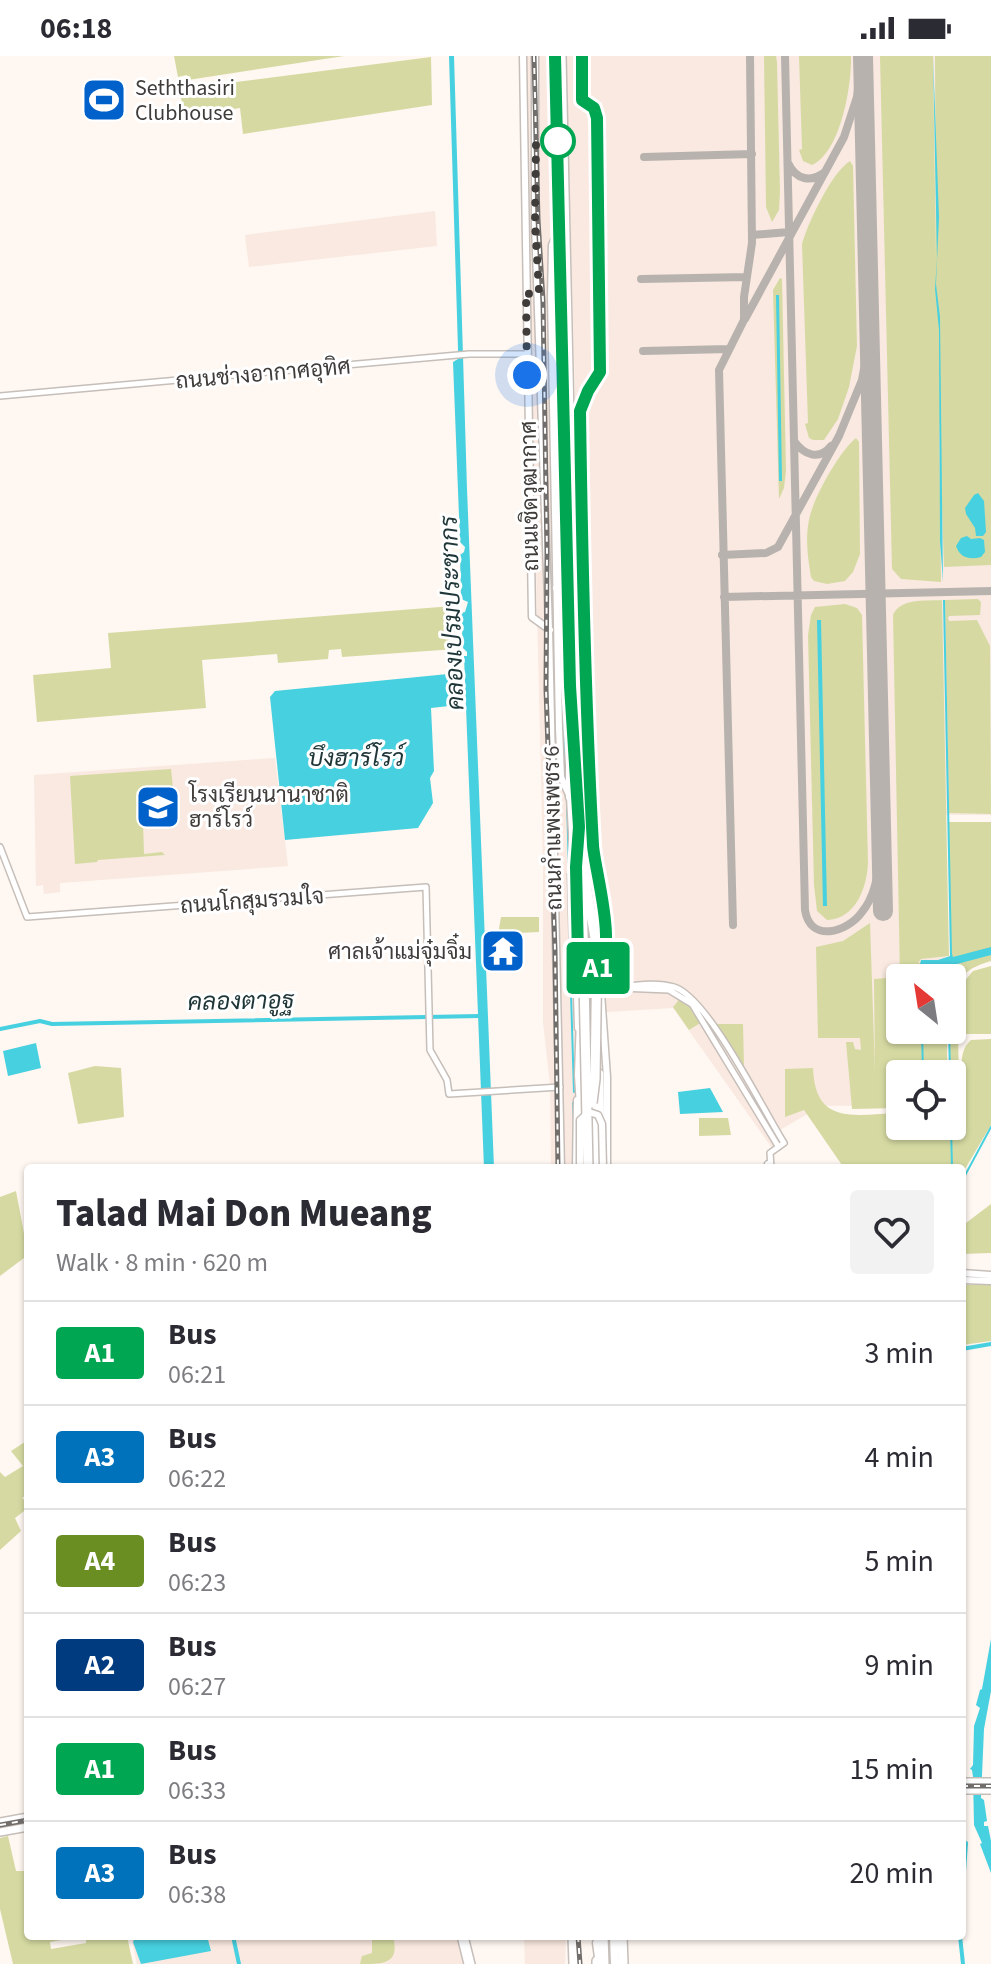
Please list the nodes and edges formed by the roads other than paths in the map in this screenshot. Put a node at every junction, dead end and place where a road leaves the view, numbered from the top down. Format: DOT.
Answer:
graph roads {
  1 [pos="523,56"];
  2 [pos="535,56"];
  3 [pos="559,56"];
  4 [pos="556,236"];
  5 [pos="539,291"];
  6 [pos="526,292"];
  7 [pos="540,312"];
  8 [pos="526,313"];
  9 [pos="534,358"];
  10 [pos="0,396"];
  11 [pos="557,588"];
  12 [pos="565,595"];
  13 [pos="558,630"];
  14 [pos="578,663"];
  15 [pos="570,736"];
  16 [pos="570,797"];
  17 [pos="579,827"];
  18 [pos="0,847"];
  19 [pos="572,847"];
  20 [pos="593,855"];
  21 [pos="598,881"];
  22 [pos="586,970"];
  23 [pos="600,989"];
  24 [pos="693,1002"];
  25 [pos="579,1035"];
  26 [pos="743,1070"];
  27 [pos="736,1076"];
  28 [pos="560,1087"];
  29 [pos="779,1144"];
  30 [pos="595,1153"];
  31 [pos="561,1164"];
  32 [pos="591,1164"];
  33 [pos="591,1164"];
  34 [pos="592,1164"];
  35 [pos="592,1164"];
  36 [pos="592,1164"];
  37 [pos="593,1164"];
  38 [pos="593,1164"];
  39 [pos="593,1164"];
  40 [pos="769,1164"];
  41 [pos="966,1274"];
  42 [pos="991,1278"];
  43 [pos="966,1280"];
  44 [pos="966,1782"];
  45 [pos="991,1782"];
  46 [pos="966,1790"];
  47 [pos="991,1790"];
  48 [pos="24,1818"];
  49 [pos="0,1822"];
  50 [pos="24,1828"];
  51 [pos="0,1832"];
  52 [pos="463,1940"];
  53 [pos="573,1940"];
  54 [pos="609,1940"];
  55 [pos="609,1940"];
  56 [pos="470,1964"];
  57 [pos="574,1964"];
  58 [pos="608,1964"];
  1 -- 6 [label="main road, ถนนเชิดวุฒากาศ"];
  2 -- 5 [label="main road, ถนนกำแพงเพชร 6"];
  3 -- 4 [label="highway"];
  3 -- 14 [label="highway"];
  3 -- 17 [label="highway, bridge"];
  3 -- 34 [label="highway, bridge"];
  4 -- 11 [label="main road"];
  4 -- 12 [label="highway"];
  5 -- 6 [label="main road"];
  5 -- 7 [label="main road, ถนนกำแพงเพชร 6"];
  6 -- 8 [label="main road, ถนนเชิดวุฒากาศ"];
  7 -- 8 [label="main road"];
  7 -- 9 [label="main road, ถนนกำแพงเพชร 6"];
  8 -- 9 [label="main road, ถนนเชิดวุฒากาศ"];
  9 -- 10 [label="street, ถนนช่างอากาศอุทิศ"];
  9 -- 13 [label="main road, ถนนกำแพงเพชร 6"];
  9 -- 13 [label="main road, ถนนเชิดวุฒากาศ"];
  11 -- 12 [label="highway"];
  11 -- 13 [label="main road"];
  12 -- 13 [label="highway"];
  13 -- 15 [label="highway"];
  13 -- 16 [label="main road"];
  13 -- 28 [label="main road, ถนนกำแพงเพชร 6"];
  14 -- 20 [label="main road"];
  14 -- 30 [label="highway"];
  15 -- 16 [label="highway"];
  15 -- 25 [label="highway"];
  16 -- 19 [label="main road"];
  17 -- 22 [label="highway, bridge"];
  17 -- 35 [label="highway, bridge"];
  18 -- 28 [label="street, ถนนโกสุมรวมใจ"];
  19 -- 22 [label="main road, bridge"];
  19 -- 25 [label="main road"];
  20 -- 21 [label="main road"];
  20 -- 36 [label="highway"];
  21 -- 22 [label="main road, bridge"];
  21 -- 23 [label="main road"];
  23 -- 24 [label="street"];
  23 -- 38 [label="main road"];
  24 -- 26 [label="street"];
  24 -- 27 [label="street"];
  25 -- 32 [label="highway"];
  26 -- 27 [label="street"];
  26 -- 29 [label="street"];
  27 -- 29 [label="street"];
  28 -- 31 [label="main road, ถนนกำแพงเพชร 6"];
  29 -- 40 [label="street"];
  30 -- 37 [label="highway"];
  33 -- 39 [label="main road, bridge"];
  41 -- 42 [label="main road"];
  42 -- 43 [label="main road"];
  44 -- 45 [label="main road"];
  46 -- 47 [label="main road"];
  48 -- 49 [label="main road"];
  50 -- 51 [label="main road"];
  52 -- 56 [label="street"];
  53 -- 57 [label="street"];
  54 -- 58 [label="highway"];
  55 -- 58 [label="highway"];
}
